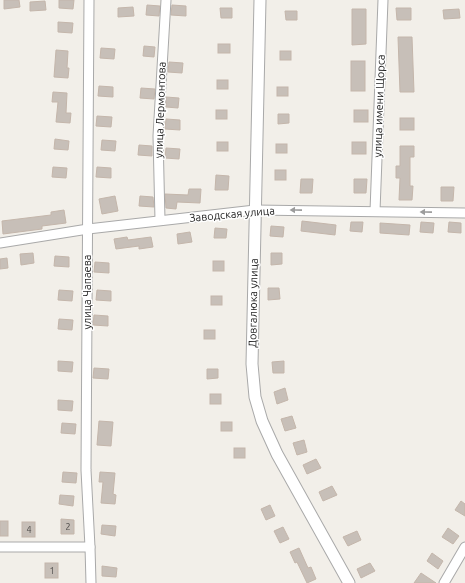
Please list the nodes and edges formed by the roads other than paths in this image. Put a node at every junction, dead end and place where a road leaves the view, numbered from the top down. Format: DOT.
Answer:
graph roads {
  1 [pos="89,0"];
  2 [pos="166,0"];
  3 [pos="260,0"];
  4 [pos="383,0"];
  5 [pos="255,210"];
  6 [pos="375,211"];
  7 [pos="465,213"];
  8 [pos="160,220"];
  9 [pos="88,229"];
  10 [pos="0,243"];
  11 [pos="0,547"];
  12 [pos="90,547"];
  13 [pos="465,547"];
  14 [pos="91,583"];
  15 [pos="349,583"];
  16 [pos="444,583"];
  1 -- 9 [label="street, улица Чапаева"];
  2 -- 8 [label="street, улица Лермонтова"];
  3 -- 5 [label="street, Довгалюка улица"];
  4 -- 6 [label="street, улица имени Щорса"];
  6 -- 5 [label="street, Заводская улица, one-way"];
  5 -- 8 [label="street, Заводская улица"];
  5 -- 15 [label="street, Довгалюка улица"];
  7 -- 6 [label="street, Заводская улица, one-way"];
  8 -- 9 [label="street, Заводская улица"];
  9 -- 10 [label="street, Заводская улица"];
  9 -- 12 [label="street, улица Чапаева"];
  11 -- 12 [label="street"];
  12 -- 14 [label="street, улица Чапаева"];
  13 -- 16 [label="street"];
}
